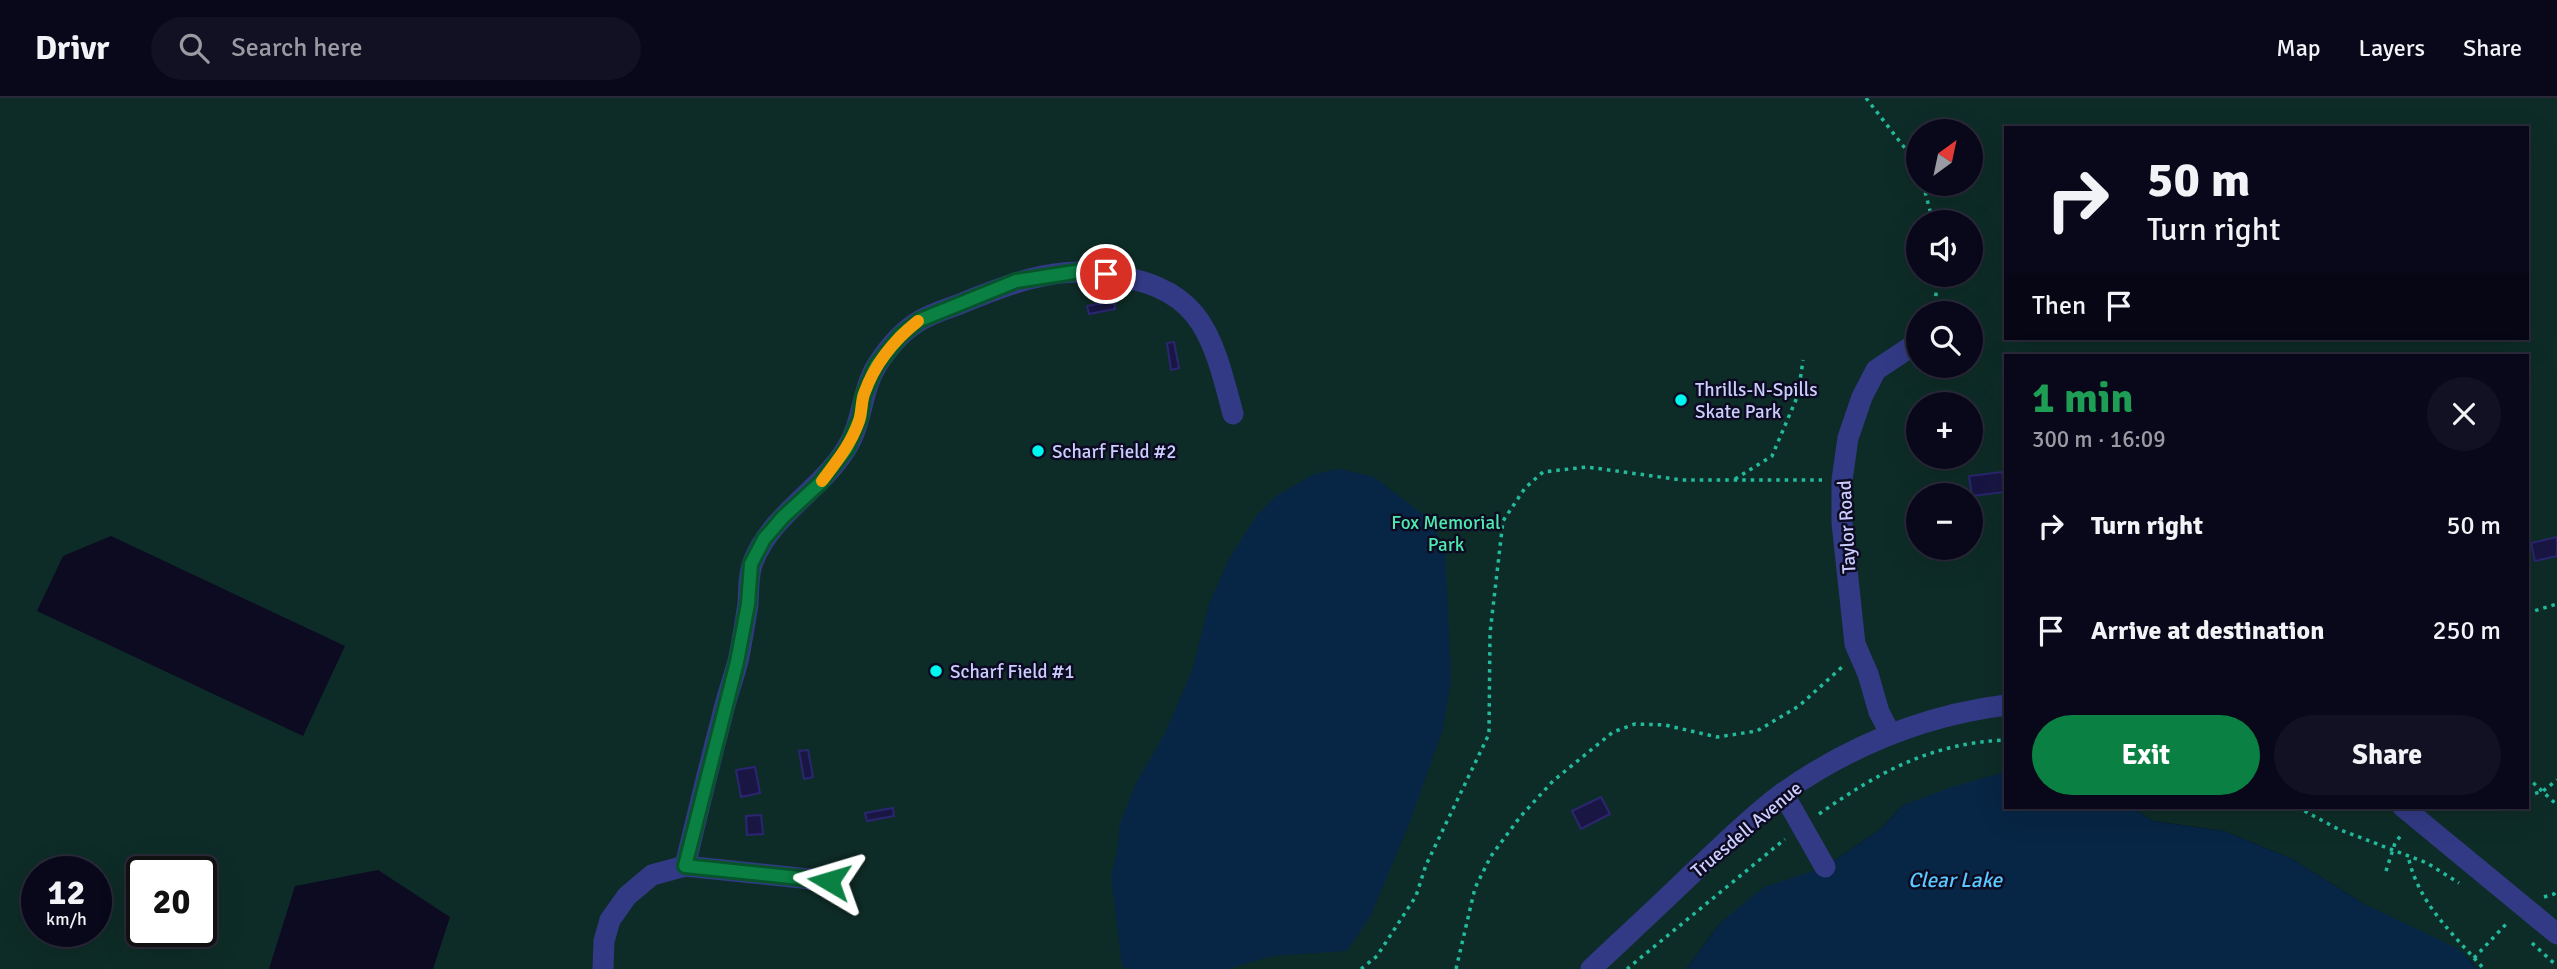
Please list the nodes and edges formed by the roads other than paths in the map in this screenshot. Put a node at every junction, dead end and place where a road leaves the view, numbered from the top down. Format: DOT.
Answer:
graph roads {
  1 [pos="1906,350"];
  2 [pos="1233,414"];
  3 [pos="2004,705"];
  4 [pos="1890,733"];
  5 [pos="1783,793"];
  6 [pos="2409,811"];
  7 [pos="685,866"];
  8 [pos="1825,867"];
  9 [pos="829,881"];
  10 [pos="2557,934"];
  11 [pos="603,969"];
  12 [pos="1591,969"];
  1 -- 4 [label="street, Taylor Road"];
  2 -- 7 [label="street"];
  3 -- 4 [label="street, Truesdell Avenue"];
  4 -- 5 [label="street, Truesdell Avenue"];
  5 -- 8 [label="street"];
  5 -- 12 [label="street, Truesdell Avenue"];
  6 -- 10 [label="street"];
  7 -- 9 [label="street"];
  7 -- 11 [label="street"];
}
